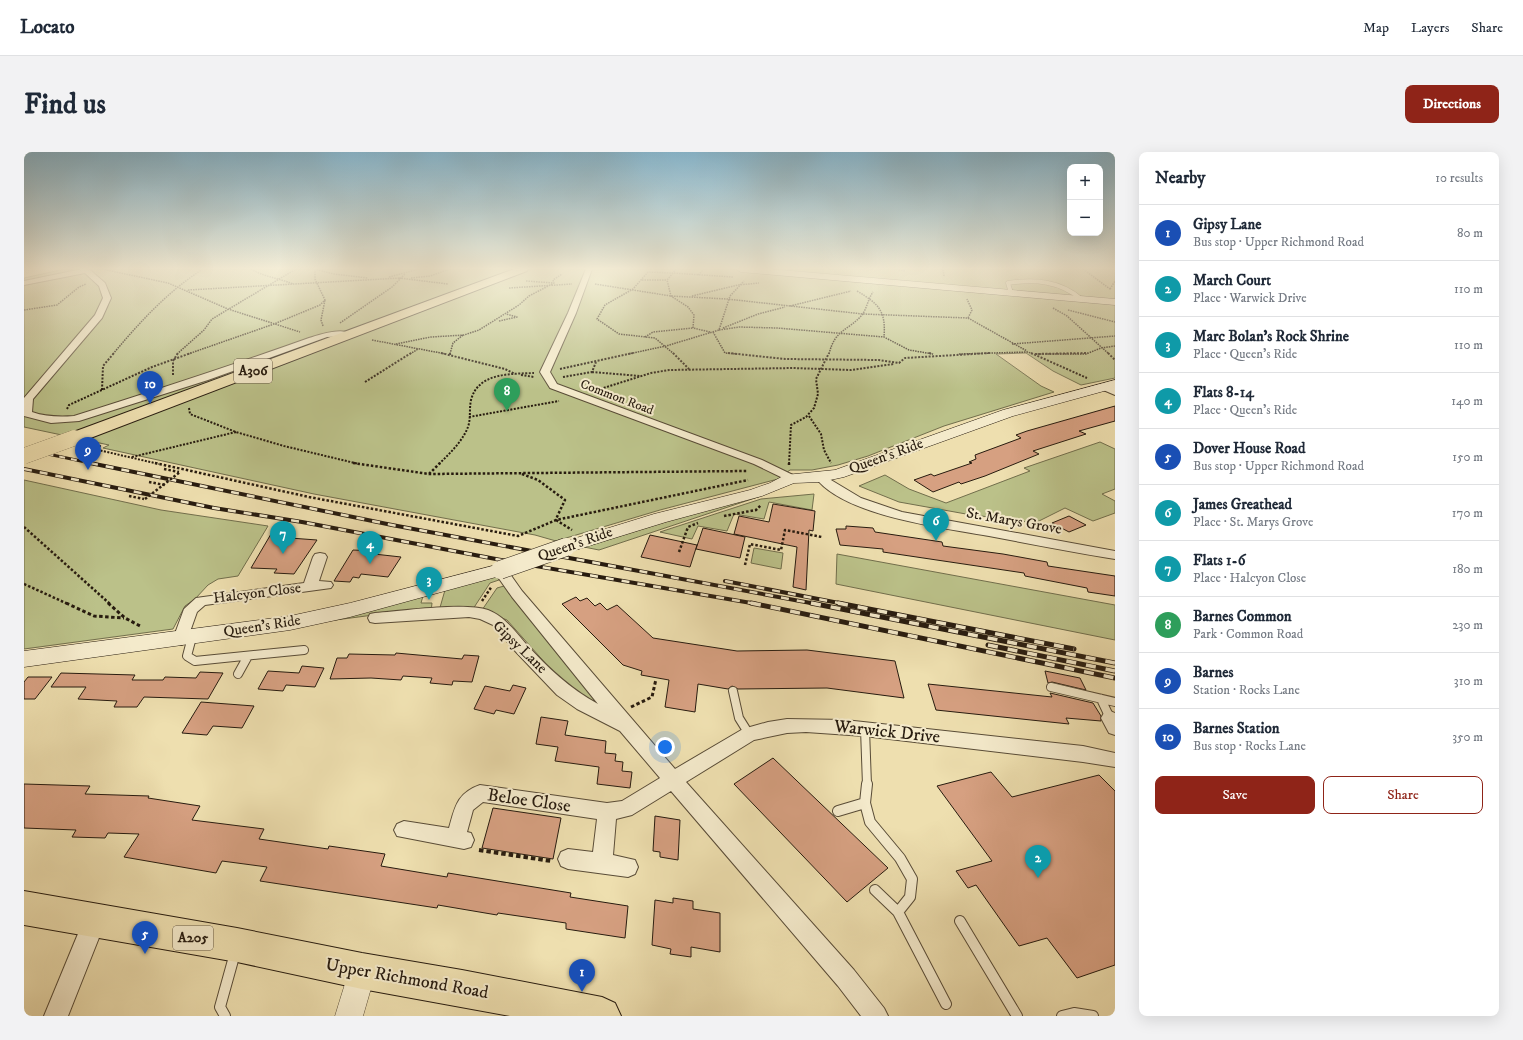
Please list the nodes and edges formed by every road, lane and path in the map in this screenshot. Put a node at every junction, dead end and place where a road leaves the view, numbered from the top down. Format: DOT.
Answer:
graph roads {
  1 [pos="102,309"];
  2 [pos="154,309"];
  3 [pos="228,309"];
  4 [pos="229,309"];
  5 [pos="310,309"];
  6 [pos="323,309"];
  7 [pos="360,309"];
  8 [pos="414,309"];
  9 [pos="512,309"];
  10 [pos="572,309"];
  11 [pos="603,309"];
  12 [pos="690,309"];
  13 [pos="724,309"];
  14 [pos="775,309"];
  15 [pos="819,309"];
  16 [pos="865,309"];
  17 [pos="878,309"];
  18 [pos="972,309"];
  19 [pos="1055,309"];
  20 [pos="1065,309"];
  21 [pos="506,314"];
  22 [pos="864,314"];
  23 [pos="883,316"];
  24 [pos="968,318"];
  25 [pos="497,321"];
  26 [pos="1115,322"];
  27 [pos="274,324"];
  28 [pos="693,328"];
  29 [pos="719,330"];
  30 [pos="712,332"];
  31 [pos="839,333"];
  32 [pos="348,334"];
  33 [pos="326,335"];
  34 [pos="464,335"];
  35 [pos="1115,336"];
  36 [pos="645,337"];
  37 [pos="884,337"];
  38 [pos="1091,338"];
  39 [pos="394,344"];
  40 [pos="1012,344"];
  41 [pos="666,346"];
  42 [pos="1115,346"];
  43 [pos="418,348"];
  44 [pos="1101,348"];
  45 [pos="1033,354"];
  46 [pos="450,355"];
  47 [pos="937,355"];
  48 [pos="174,360"];
  49 [pos="827,360"];
  50 [pos="1115,360"];
  51 [pos="899,363"];
  52 [pos="689,369"];
  53 [pos="821,369"];
  54 [pos="545,372"];
  55 [pos="592,372"];
  56 [pos="515,374"];
  57 [pos="641,376"];
  58 [pos="365,382"];
  59 [pos="173,388"];
  60 [pos="1111,388"];
  61 [pos="102,390"];
  62 [pos="577,395"];
  63 [pos="188,407"];
  64 [pos="809,416"];
  65 [pos="469,417"];
  66 [pos="63,420"];
  67 [pos="236,432"];
  68 [pos="94,445"];
  69 [pos="24,456"];
  70 [pos="130,457"];
  71 [pos="164,469"];
  72 [pos="776,470"];
  73 [pos="790,472"];
  74 [pos="520,473"];
  75 [pos="429,474"];
  76 [pos="838,474"];
  77 [pos="821,477"];
  78 [pos="149,482"];
  79 [pos="164,485"];
  80 [pos="129,496"];
  81 [pos="763,502"];
  82 [pos="721,517"];
  83 [pos="556,520"];
  84 [pos="701,523"];
  85 [pos="24,527"];
  86 [pos="822,537"];
  87 [pos="679,552"];
  88 [pos="1115,556"];
  89 [pos="320,557"];
  90 [pos="745,565"];
  91 [pos="496,577"];
  92 [pos="24,584"];
  93 [pos="326,585"];
  94 [pos="310,586"];
  95 [pos="474,613"];
  96 [pos="125,618"];
  97 [pos="375,618"];
  98 [pos="181,639"];
  99 [pos="304,650"];
  100 [pos="248,656"];
  101 [pos="24,659"];
  102 [pos="238,674"];
  103 [pos="656,679"];
  104 [pos="1051,687"];
  105 [pos="733,691"];
  106 [pos="1101,699"];
  107 [pos="1113,716"];
  108 [pos="627,718"];
  109 [pos="864,729"];
  110 [pos="749,734"];
  111 [pos="1114,760"];
  112 [pos="673,780"];
  113 [pos="865,803"];
  114 [pos="838,811"];
  115 [pos="607,812"];
  116 [pos="404,830"];
  117 [pos="460,839"];
  118 [pos="568,859"];
  119 [pos="602,863"];
  120 [pos="628,867"];
  121 [pos="875,890"];
  122 [pos="24,908"];
  123 [pos="898,912"];
  124 [pos="96,920"];
  125 [pos="960,921"];
  126 [pos="237,945"];
  127 [pos="362,971"];
  128 [pos="946,1004"];
  129 [pos="56,1016"];
  130 [pos="225,1016"];
  131 [pos="349,1016"];
  132 [pos="602,1016"];
  133 [pos="876,1016"];
  134 [pos="1017,1016"];
  135 [pos="1062,1016"];
  136 [pos="1093,1016"];
  1 -- 66 [label="street"];
  2 -- 61 [label="path"];
  3 -- 48 [label="path"];
  4 -- 27 [label="path"];
  5 -- 27 [label="path"];
  6 -- 33 [label="path"];
  7 -- 32 [label="path"];
  8 -- 32 [label="main road, A306"];
  9 -- 21 [label="path"];
  10 -- 54 [label="street"];
  11 -- 36 [label="path"];
  12 -- 28 [label="path"];
  13 -- 29 [label="path"];
  14 -- 29 [label="path"];
  15 -- 22 [label="path"];
  16 -- 22 [label="path"];
  17 -- 23 [label="path"];
  18 -- 24 [label="path"];
  19 -- 38 [label="path"];
  20 -- 26 [label="path"];
  21 -- 25 [label="path"];
  21 -- 25 [label="path"];
  22 -- 23 [label="path"];
  22 -- 31 [label="path"];
  23 -- 24 [label="path"];
  23 -- 37 [label="path"];
  24 -- 40 [label="path"];
  25 -- 34 [label="path"];
  27 -- 33 [label="path"];
  27 -- 48 [label="path"];
  28 -- 30 [label="path"];
  28 -- 36 [label="path"];
  29 -- 30 [label="path"];
  29 -- 31 [label="path"];
  30 -- 41 [label="path"];
  30 -- 49 [label="path"];
  31 -- 37 [label="path"];
  31 -- 49 [label="path"];
  32 -- 33 [label="street"];
  32 -- 39 [label="path"];
  32 -- 69 [label="main road, A306, bridge"];
  33 -- 59 [label="street"];
  34 -- 39 [label="path"];
  34 -- 46 [label="path"];
  35 -- 38 [label="path"];
  36 -- 41 [label="path"];
  37 -- 47 [label="path"];
  38 -- 40 [label="path"];
  38 -- 44 [label="path"];
  39 -- 43 [label="path"];
  40 -- 45 [label="path"];
  41 -- 52 [label="path"];
  41 -- 54 [label="path"];
  42 -- 44 [label="path"];
  43 -- 46 [label="path"];
  43 -- 58 [label="path"];
  44 -- 45 [label="path"];
  44 -- 50 [label="path"];
  45 -- 47 [label="path"];
  45 -- 60 [label="path"];
  46 -- 56 [label="path"];
  47 -- 51 [label="path"];
  48 -- 59 [label="path"];
  48 -- 61 [label="path"];
  49 -- 51 [label="path"];
  49 -- 53 [label="path"];
  51 -- 53 [label="path"];
  52 -- 53 [label="path"];
  52 -- 57 [label="path"];
  53 -- 64 [label="path"];
  54 -- 56 [label="path"];
  54 -- 62 [label="street, Common Road"];
  55 -- 57 [label="path"];
  56 -- 65 [label="path"];
  57 -- 62 [label="path"];
  59 -- 66 [label="street"];
  60 -- 76 [label="main road, Queen's Ride"];
  61 -- 66 [label="path"];
  62 -- 65 [label="path"];
  62 -- 72 [label="street, Common Road"];
  63 -- 67 [label="path"];
  64 -- 73 [label="path"];
  64 -- 76 [label="path"];
  65 -- 75 [label="path"];
  67 -- 70 [label="path"];
  67 -- 75 [label="path"];
  68 -- 70 [label="path"];
  70 -- 83 [label="path"];
  71 -- 79 [label="path, bridge"];
  72 -- 73 [label="street, Common Road"];
  72 -- 74 [label="path"];
  72 -- 83 [label="path"];
  73 -- 77 [label="main road, Queen's Ride"];
  73 -- 91 [label="main road, Queen's Ride, bridge"];
  74 -- 75 [label="path"];
  74 -- 83 [label="path"];
  76 -- 77 [label="main road, Queen's Ride"];
  77 -- 88 [label="street, St. Marys Grove"];
  78 -- 79 [label="path"];
  79 -- 80 [label="path, bridge"];
  81 -- 82 [label="path"];
  84 -- 87 [label="path"];
  85 -- 96 [label="path"];
  86 -- 90 [label="path"];
  89 -- 94 [label="street, Halcyon Close"];
  91 -- 95 [label="path"];
  91 -- 98 [label="main road, Queen's Ride"];
  91 -- 108 [label="street, Gipsy Lane"];
  92 -- 96 [label="path"];
  93 -- 94 [label="street, Halcyon Close"];
  94 -- 98 [label="street, Halcyon Close"];
  95 -- 97 [label="street, Gipsy Lane"];
  95 -- 108 [label="street, Gipsy Lane"];
  96 -- 98 [label="path"];
  98 -- 100 [label="lane"];
  98 -- 101 [label="main road, Queen's Ride"];
  99 -- 100 [label="lane"];
  100 -- 102 [label="lane"];
  103 -- 108 [label="path"];
  104 -- 106 [label="lane"];
  105 -- 110 [label="lane"];
  106 -- 107 [label="lane"];
  106 -- 107 [label="lane"];
  108 -- 112 [label="street, Gipsy Lane"];
  109 -- 110 [label="street, Warwick Drive"];
  109 -- 111 [label="street, Warwick Drive"];
  109 -- 113 [label="lane"];
  110 -- 112 [label="street, Warwick Drive"];
  112 -- 115 [label="street, Beloe Close"];
  112 -- 133 [label="street, Gipsy Lane"];
  113 -- 114 [label="lane"];
  113 -- 123 [label="lane"];
  115 -- 117 [label="street, Beloe Close"];
  115 -- 119 [label="street"];
  116 -- 117 [label="street"];
  117 -- 118 [label="path"];
  118 -- 119 [label="street"];
  119 -- 120 [label="street"];
  121 -- 123 [label="lane"];
  122 -- 124 [label="main road, Upper Richmond Road / A205"];
  123 -- 128 [label="lane"];
  124 -- 126 [label="main road, Upper Richmond Road / A205"];
  124 -- 129 [label="street"];
  125 -- 134 [label="lane"];
  126 -- 127 [label="main road, Upper Richmond Road / A205"];
  126 -- 130 [label="lane"];
  127 -- 131 [label="street"];
  127 -- 132 [label="main road, Upper Richmond Road / A205"];
  135 -- 136 [label="lane"];
}
